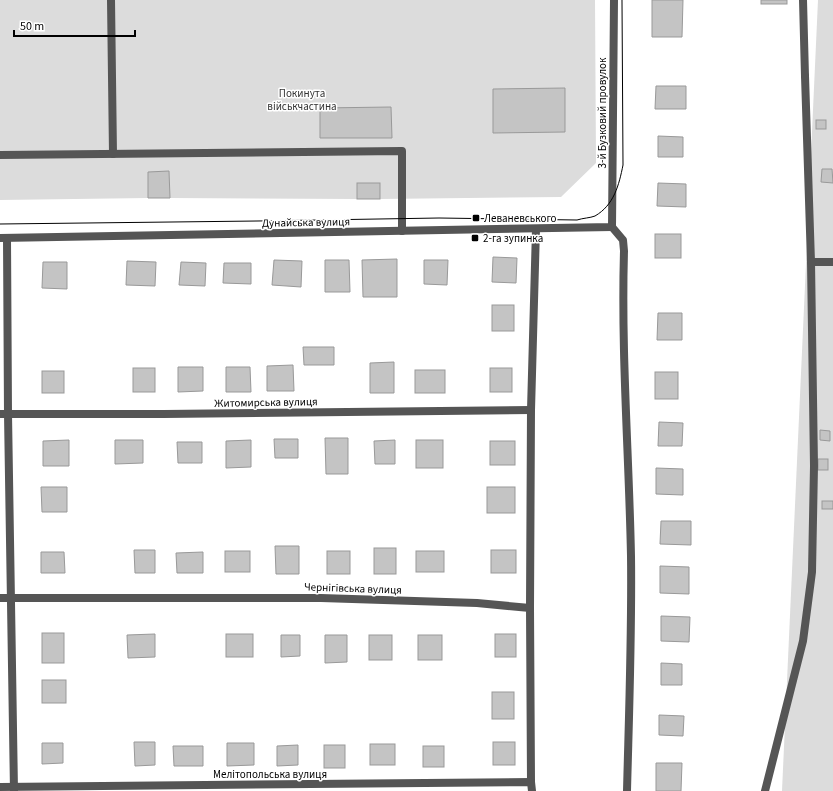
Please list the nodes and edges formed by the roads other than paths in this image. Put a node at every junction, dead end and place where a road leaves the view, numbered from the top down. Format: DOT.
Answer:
graph roads {
  1 [pos="111,0"];
  2 [pos="614,0"];
  3 [pos="803,0"];
  4 [pos="113,154"];
  5 [pos="0,155"];
  6 [pos="612,227"];
  7 [pos="536,229"];
  8 [pos="402,231"];
  9 [pos="3,238"];
  10 [pos="811,262"];
  11 [pos="833,262"];
  12 [pos="531,410"];
  13 [pos="4,414"];
  14 [pos="0,598"];
  15 [pos="11,598"];
  16 [pos="530,608"];
  17 [pos="0,787"];
  18 [pos="531,787"];
  19 [pos="14,789"];
  20 [pos="627,791"];
  21 [pos="765,791"];
  1 -- 4 [label="street"];
  2 -- 6 [label="street, 3-й Бузковий провулок"];
  3 -- 10 [label="street"];
  4 -- 5 [label="street"];
  4 -- 8 [label="street"];
  6 -- 7 [label="street, Дунайська вулиця"];
  6 -- 20 [label="street"];
  7 -- 8 [label="street, Дунайська вулиця"];
  7 -- 12 [label="street"];
  8 -- 9 [label="street, Дунайська вулиця"];
  9 -- 13 [label="street"];
  10 -- 11 [label="street"];
  10 -- 21 [label="street"];
  12 -- 13 [label="street, Житомирська вулиця"];
  12 -- 16 [label="street"];
  13 -- 15 [label="street"];
  14 -- 15 [label="street, Чернігівська вулиця"];
  15 -- 16 [label="street, Чернігівська вулиця"];
  15 -- 19 [label="street"];
  16 -- 18 [label="street"];
  17 -- 19 [label="street, Мелітопольська вулиця"];
  18 -- 19 [label="street, Мелітопольська вулиця"];
}
